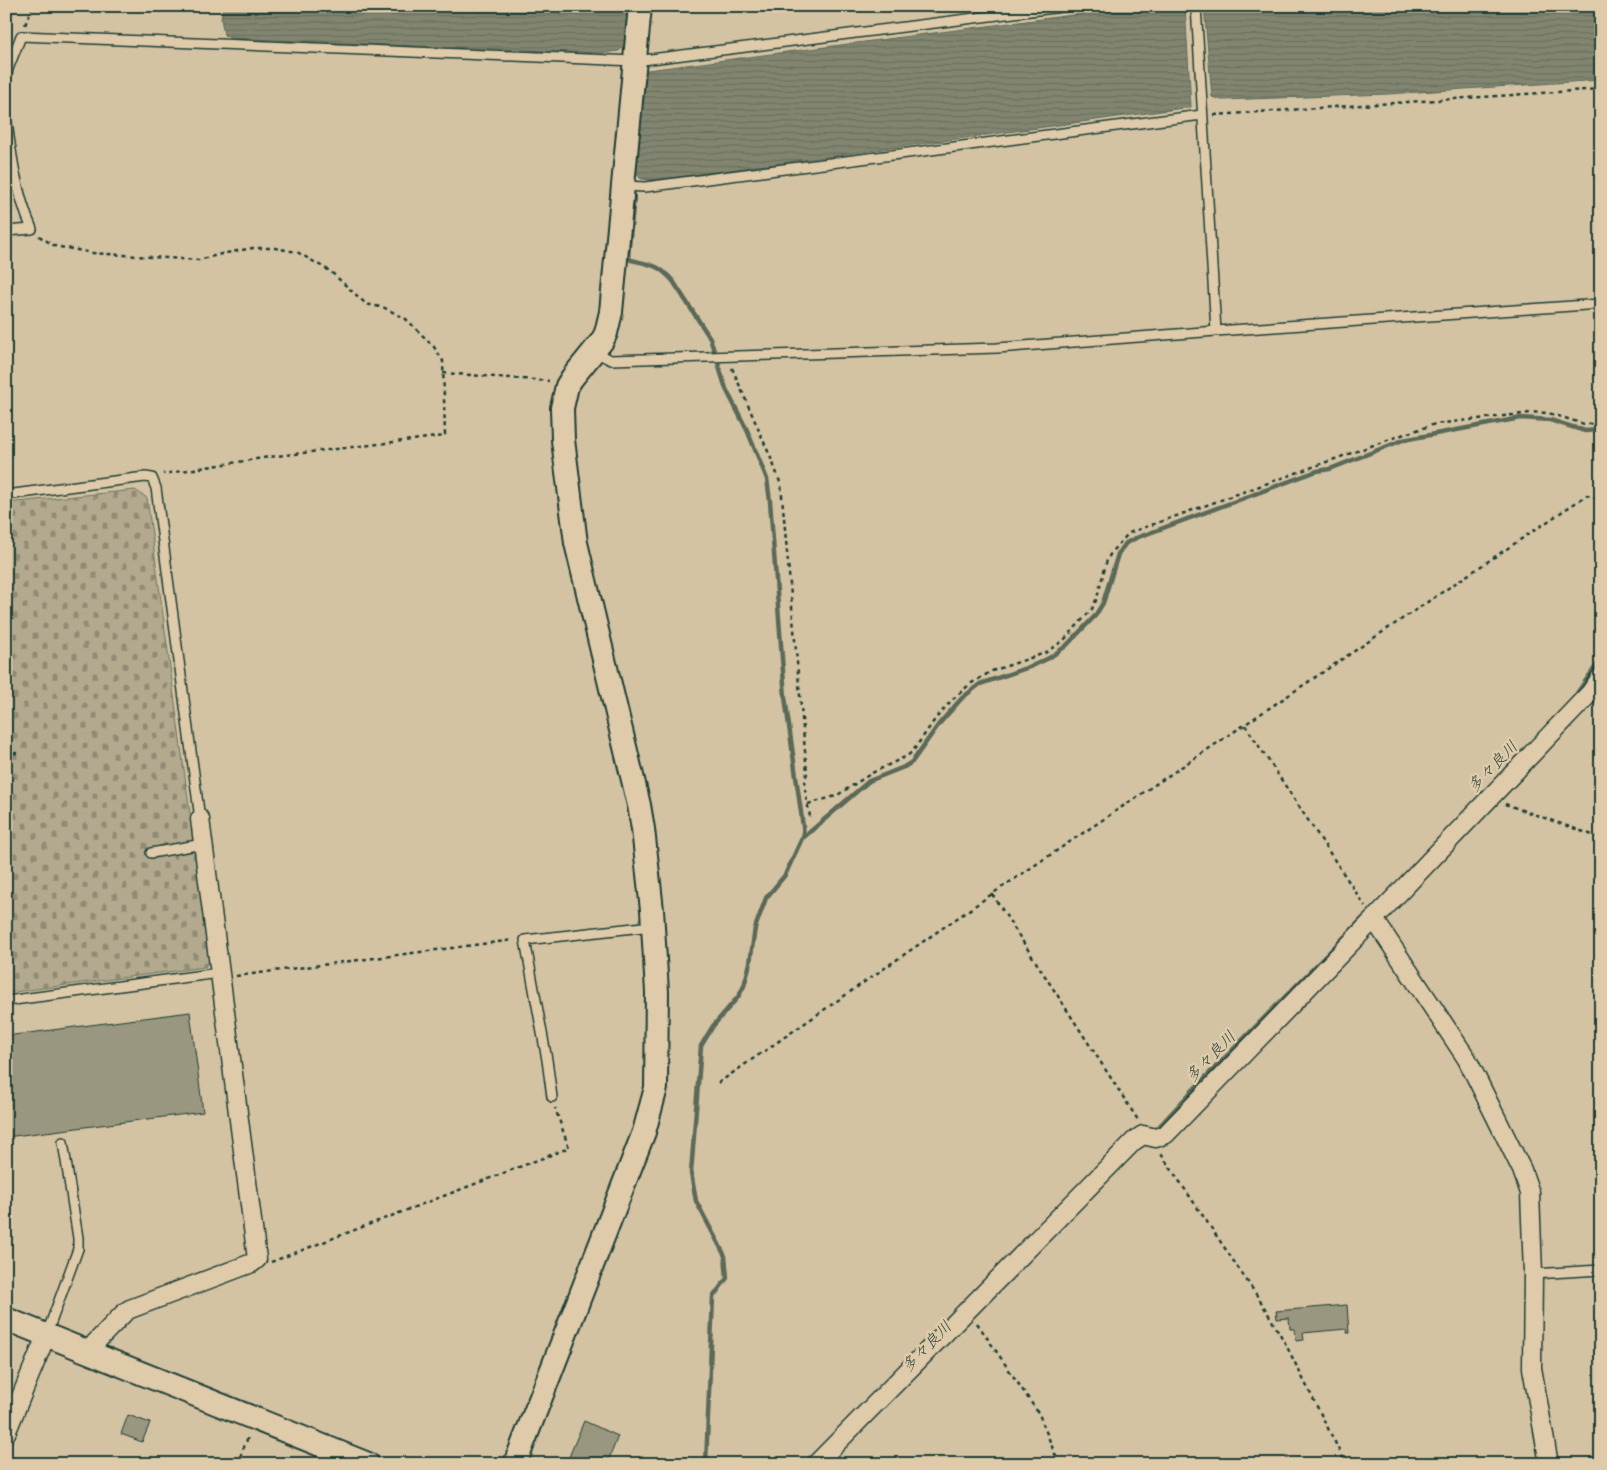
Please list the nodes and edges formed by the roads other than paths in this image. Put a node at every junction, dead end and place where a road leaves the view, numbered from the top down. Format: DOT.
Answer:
graph roads {
  1 [pos="640,6"];
  2 [pos="1070,6"];
  3 [pos="1196,6"];
  4 [pos="635,61"];
  5 [pos="6,79"];
  6 [pos="6,114"];
  7 [pos="1202,115"];
  8 [pos="623,186"];
  9 [pos="6,231"];
  10 [pos="1601,304"];
  11 [pos="1216,331"];
  12 [pos="594,351"];
  13 [pos="6,496"];
  14 [pos="1601,677"];
  15 [pos="200,819"];
  16 [pos="203,844"];
  17 [pos="151,854"];
  18 [pos="1374,919"];
  19 [pos="652,926"];
  20 [pos="219,973"];
  21 [pos="6,1001"];
  22 [pos="552,1097"];
  23 [pos="63,1142"];
  24 [pos="1601,1270"];
  25 [pos="1533,1274"];
  26 [pos="6,1319"];
  27 [pos="46,1336"];
  28 [pos="90,1354"];
  29 [pos="6,1433"];
  30 [pos="368,1464"];
  31 [pos="515,1464"];
  32 [pos="816,1464"];
  33 [pos="1549,1464"];
  1 -- 4 [label="street"];
  2 -- 4 [label="lane"];
  3 -- 7 [label="lane"];
  4 -- 5 [label="lane"];
  4 -- 8 [label="street"];
  6 -- 9 [label="lane"];
  7 -- 8 [label="lane"];
  7 -- 11 [label="lane"];
  8 -- 12 [label="street"];
  10 -- 11 [label="lane"];
  11 -- 12 [label="lane"];
  12 -- 19 [label="street"];
  13 -- 15 [label="lane"];
  14 -- 18 [label="street"];
  15 -- 16 [label="street"];
  16 -- 17 [label="lane"];
  16 -- 20 [label="street"];
  18 -- 25 [label="street"];
  18 -- 32 [label="street"];
  19 -- 22 [label="lane"];
  19 -- 31 [label="street"];
  20 -- 21 [label="lane"];
  20 -- 28 [label="street"];
  23 -- 27 [label="lane"];
  24 -- 25 [label="lane"];
  25 -- 33 [label="street"];
  26 -- 27 [label="street"];
  27 -- 28 [label="street"];
  27 -- 29 [label="street"];
  28 -- 30 [label="street"];
}
